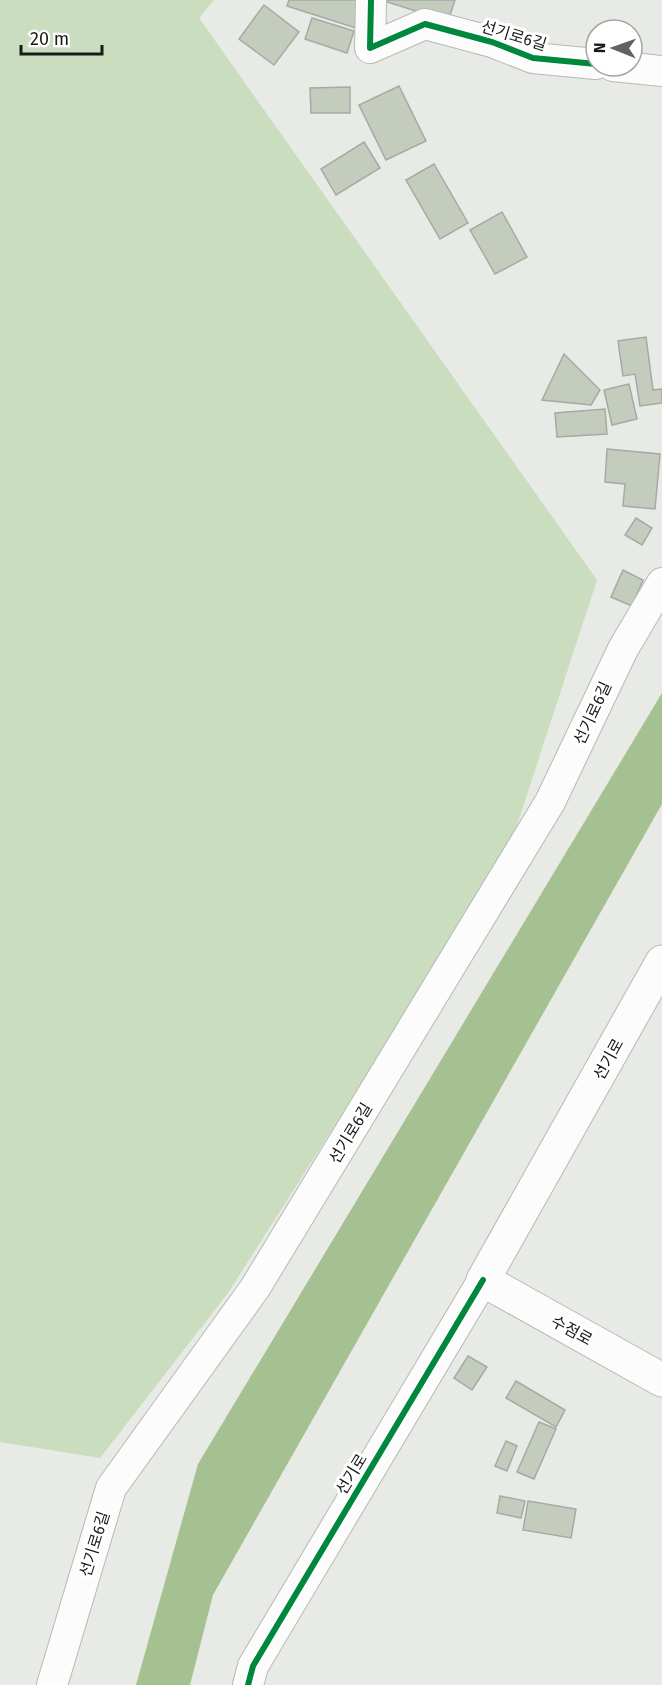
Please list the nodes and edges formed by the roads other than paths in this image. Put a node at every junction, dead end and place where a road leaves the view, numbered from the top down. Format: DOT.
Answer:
graph roads {
  1 [pos="371,0"];
  2 [pos="584,63"];
  3 [pos="644,69"];
  4 [pos="662,71"];
  5 [pos="662,583"];
  6 [pos="662,962"];
  7 [pos="483,1280"];
  8 [pos="662,1380"];
  9 [pos="52,1685"];
  10 [pos="248,1685"];
  1 -- 2 [label="street, 선기로6길"];
  3 -- 4 [label="street"];
  5 -- 9 [label="street, 선기로6길"];
  6 -- 7 [label="main road, 선기로"];
  7 -- 8 [label="main road, 수점로"];
  7 -- 10 [label="street, 선기로"];
}
